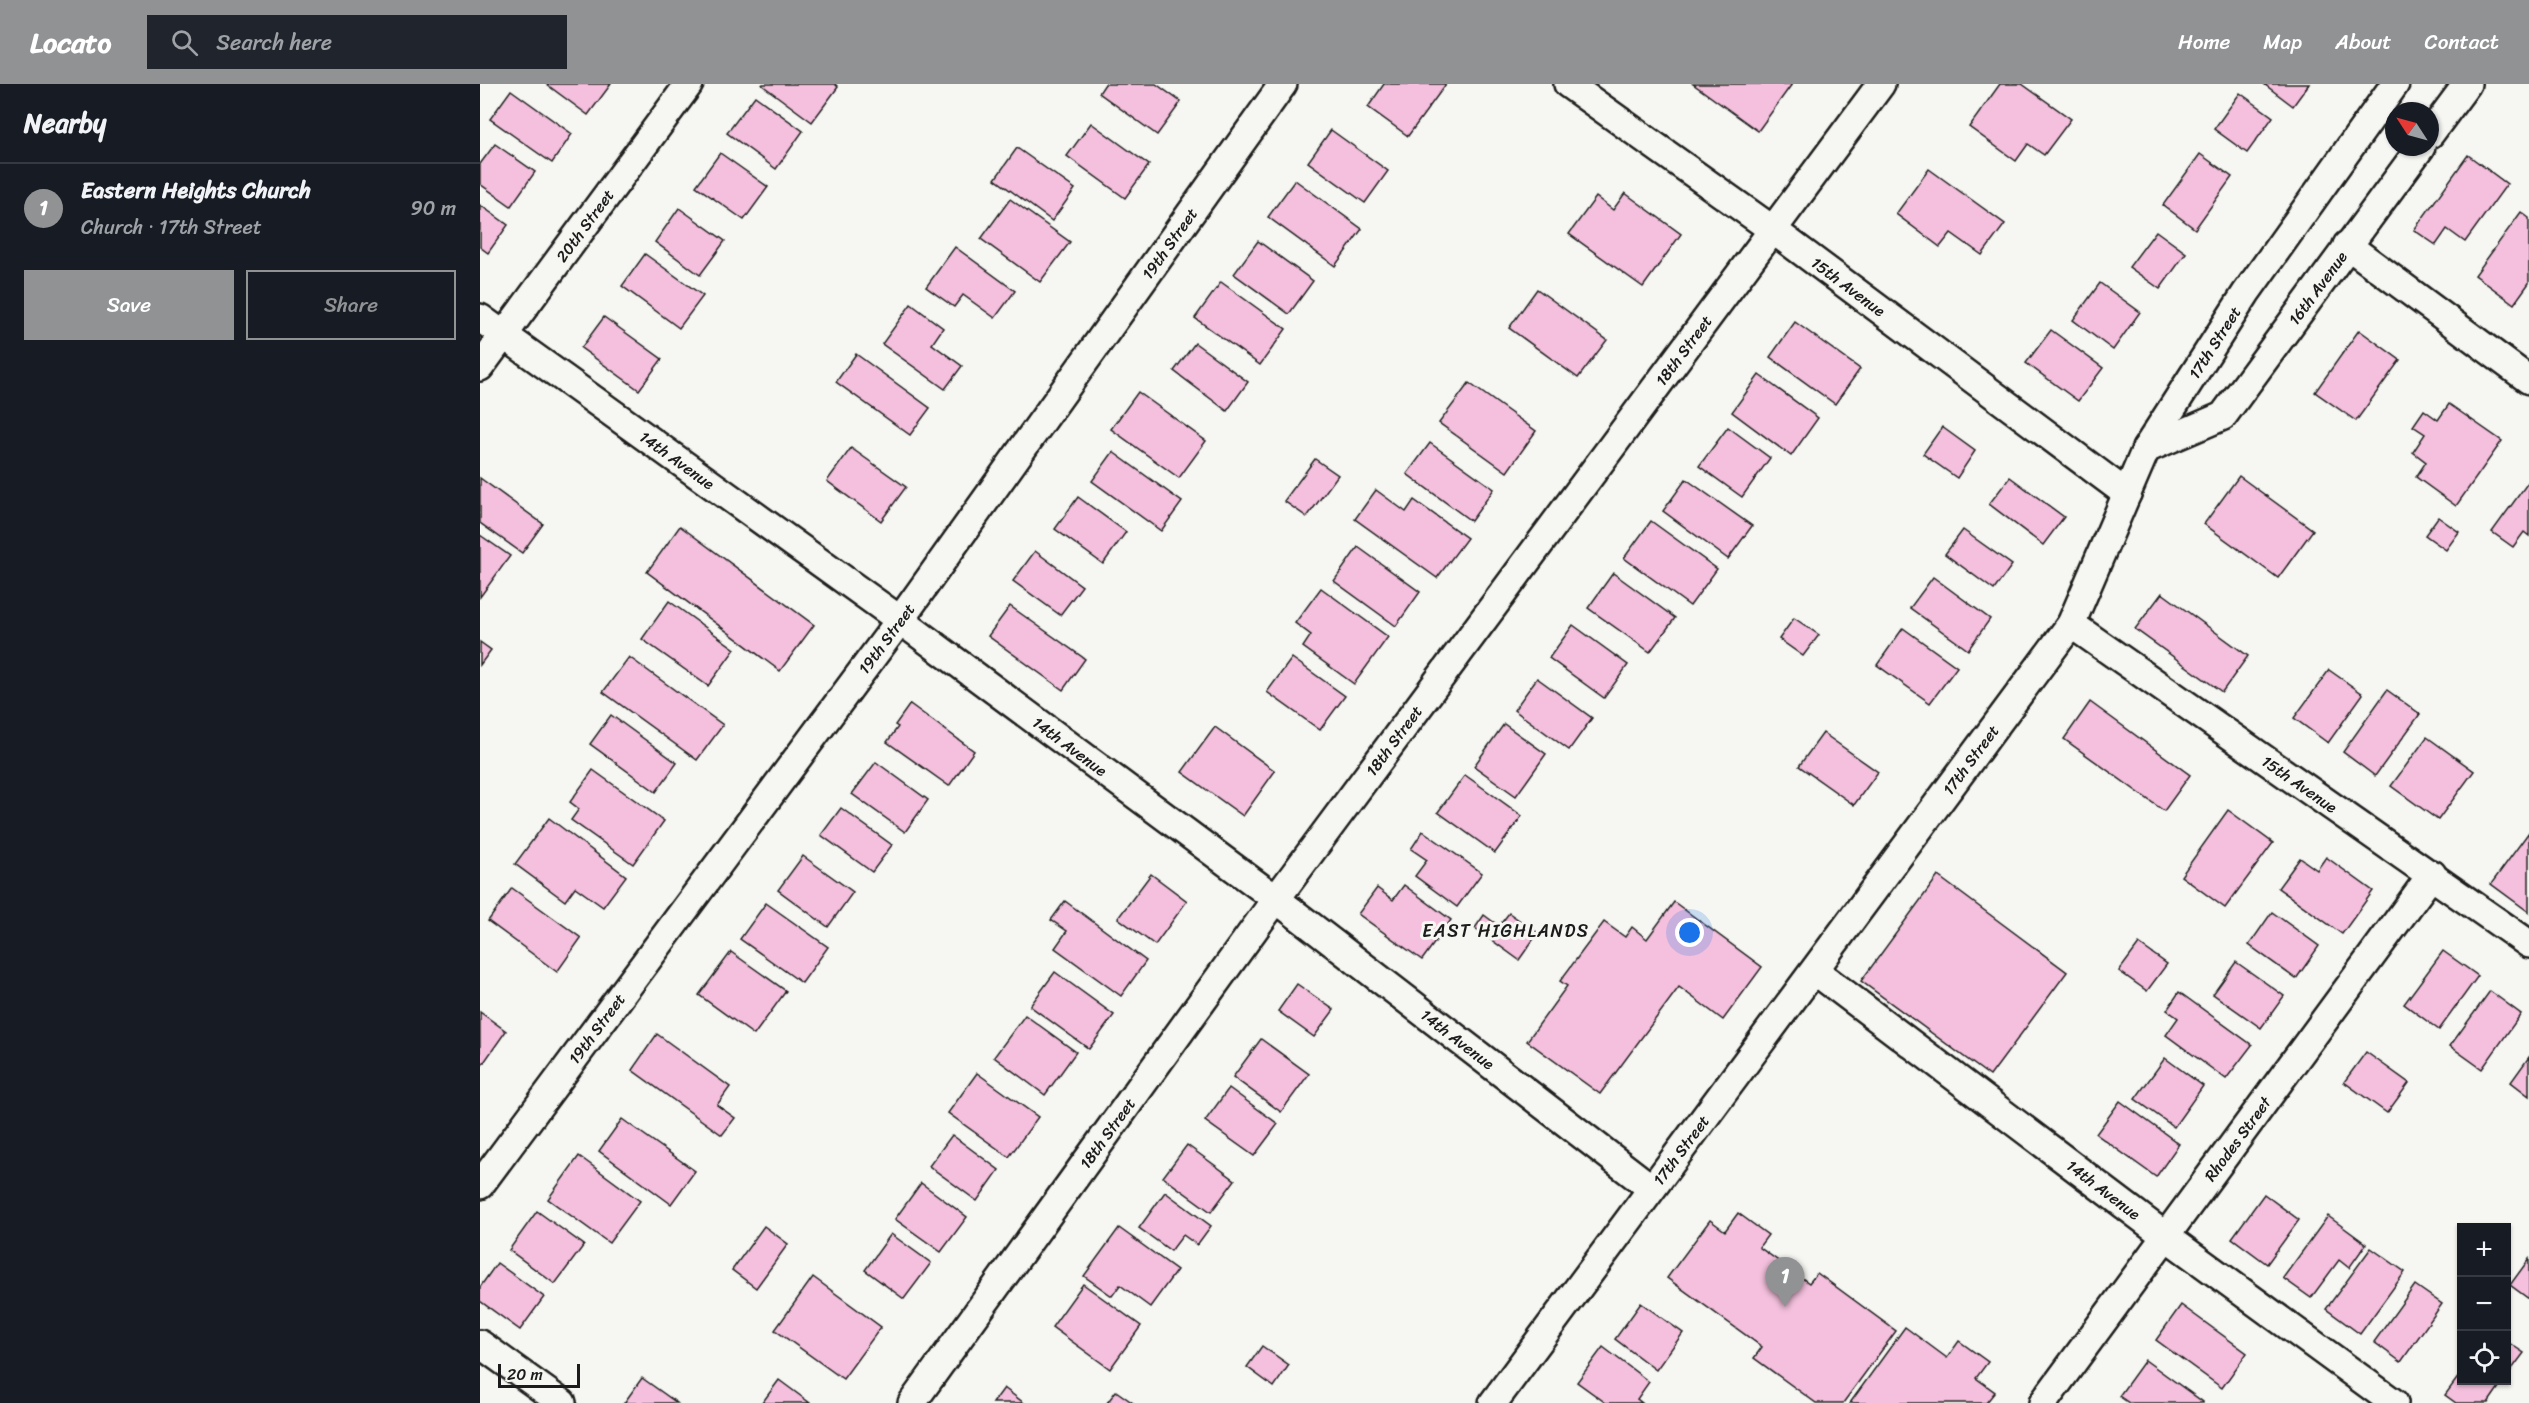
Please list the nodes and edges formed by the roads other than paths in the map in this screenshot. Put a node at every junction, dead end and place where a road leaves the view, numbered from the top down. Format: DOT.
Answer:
graph roads {
  1 [pos="689,84"];
  2 [pos="1283,84"];
  3 [pos="1568,84"];
  4 [pos="1881,84"];
  5 [pos="2395,84"];
  6 [pos="2467,84"];
  7 [pos="2439,122"];
  8 [pos="2414,156"];
  9 [pos="1773,230"];
  10 [pos="2347,245"];
  11 [pos="480,318"];
  12 [pos="503,334"];
  13 [pos="480,367"];
  14 [pos="2529,380"];
  15 [pos="2146,449"];
  16 [pos="2127,494"];
  17 [pos="900,620"];
  18 [pos="2071,624"];
  19 [pos="2432,873"];
  20 [pos="1276,899"];
  21 [pos="2529,944"];
  22 [pos="1815,971"];
  23 [pos="480,1185"];
  24 [pos="1652,1188"];
  25 [pos="2164,1235"];
  26 [pos="480,1344"];
  27 [pos="562,1403"];
  28 [pos="912,1403"];
  29 [pos="1493,1403"];
  30 [pos="2043,1403"];
  31 [pos="2394,1403"];
  1 -- 12 [label="street, 20th Street"];
  2 -- 17 [label="street, 19th Street"];
  3 -- 9 [label="street, 15th Avenue"];
  4 -- 9 [label="street, 18th Street"];
  5 -- 15 [label="street, 17th Street"];
  6 -- 7 [label="street"];
  8 -- 10 [label="street"];
  9 -- 16 [label="street, 15th Avenue"];
  9 -- 20 [label="street, 18th Street"];
  10 -- 14 [label="street, 16th Avenue"];
  10 -- 15 [label="street, 16th Avenue"];
  11 -- 12 [label="street, 14th Avenue"];
  12 -- 13 [label="street, 20th Street"];
  12 -- 17 [label="street, 14th Avenue"];
  15 -- 16 [label="street, 17th Street"];
  16 -- 18 [label="street, 17th Street"];
  17 -- 20 [label="street, 14th Avenue"];
  17 -- 23 [label="street, 19th Street"];
  18 -- 19 [label="street, 15th Avenue"];
  18 -- 22 [label="street, 17th Street"];
  19 -- 21 [label="street, 15th Avenue"];
  19 -- 25 [label="street, Rhodes Street"];
  20 -- 24 [label="street, 14th Avenue"];
  20 -- 28 [label="street, 18th Street"];
  22 -- 24 [label="street, 17th Street"];
  22 -- 25 [label="street, 14th Avenue"];
  24 -- 29 [label="street, 17th Street"];
  25 -- 30 [label="street, Rhodes Street"];
  25 -- 31 [label="street, 14th Avenue"];
  26 -- 27 [label="street"];
}
